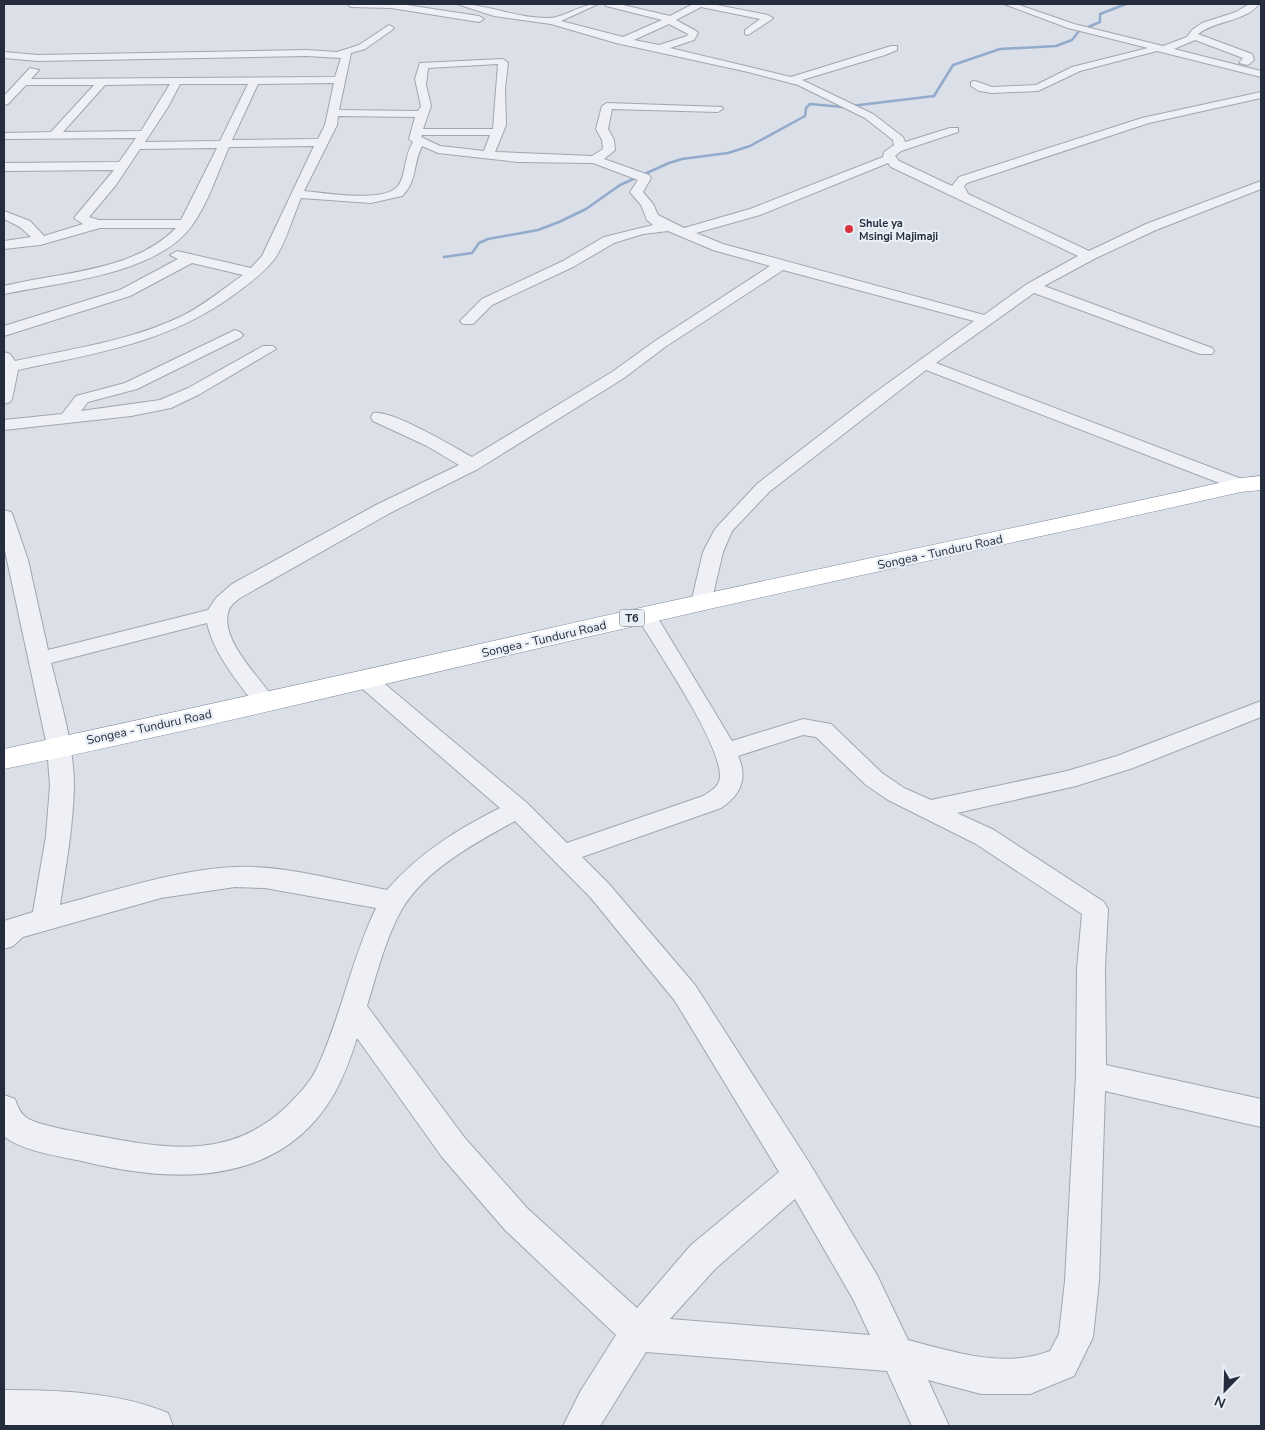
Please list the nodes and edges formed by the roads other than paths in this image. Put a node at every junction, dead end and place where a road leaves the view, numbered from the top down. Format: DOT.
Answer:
graph roads {
  1 [pos="351,4"];
  2 [pos="431,4"];
  3 [pos="460,4"];
  4 [pos="494,4"];
  5 [pos="594,4"];
  6 [pos="609,4"];
  7 [pos="699,4"];
  8 [pos="1008,4"];
  9 [pos="1254,4"];
  10 [pos="673,6"];
  11 [pos="419,9"];
  12 [pos="482,9"];
  13 [pos="684,13"];
  14 [pos="668,20"];
  15 [pos="552,21"];
  16 [pos="389,28"];
  17 [pos="748,32"];
  18 [pos="1192,38"];
  19 [pos="627,41"];
  20 [pos="660,48"];
  21 [pos="894,48"];
  22 [pos="1161,49"];
  23 [pos="341,53"];
  24 [pos="4,55"];
  25 [pos="38,58"];
  26 [pos="1236,68"];
  27 [pos="760,72"];
  28 [pos="1261,74"];
  29 [pos="736,78"];
  30 [pos="254,80"];
  31 [pos="340,80"];
  32 [pos="792,80"];
  33 [pos="23,82"];
  34 [pos="102,82"];
  35 [pos="176,82"];
  36 [pos="975,84"];
  37 [pos="1261,95"];
  38 [pos="435,96"];
  39 [pos="4,102"];
  40 [pos="419,108"];
  41 [pos="718,109"];
  42 [pos="334,113"];
  43 [pos="954,130"];
  44 [pos="498,132"];
  45 [pos="55,134"];
  46 [pos="143,134"];
  47 [pos="4,136"];
  48 [pos="419,136"];
  49 [pos="322,142"];
  50 [pos="225,144"];
  51 [pos="135,146"];
  52 [pos="898,148"];
  53 [pos="438,149"];
  54 [pos="412,152"];
  55 [pos="489,154"];
  56 [pos="889,159"];
  57 [pos="595,160"];
  58 [pos="122,166"];
  59 [pos="4,168"];
  60 [pos="1261,185"];
  61 [pos="297,194"];
  62 [pos="962,194"];
  63 [pos="1234,195"];
  64 [pos="1255,203"];
  65 [pos="4,215"];
  66 [pos="99,224"];
  67 [pos="186,224"];
  68 [pos="668,227"];
  69 [pos="682,233"];
  70 [pos="40,241"];
  71 [pos="4,245"];
  72 [pos="158,250"];
  73 [pos="1089,256"];
  74 [pos="191,258"];
  75 [pos="781,265"];
  76 [pos="254,273"];
  77 [pos="1032,287"];
  78 [pos="4,290"];
  79 [pos="986,320"];
  80 [pos="468,321"];
  81 [pos="4,331"];
  82 [pos="235,335"];
  83 [pos="268,349"];
  84 [pos="1206,351"];
  85 [pos="7,362"];
  86 [pos="924,364"];
  87 [pos="4,399"];
  88 [pos="69,416"];
  89 [pos="379,417"];
  90 [pos="4,425"];
  91 [pos="472,465"];
  92 [pos="1251,484"];
  93 [pos="4,516"];
  94 [pos="701,603"];
  95 [pos="217,614"];
  96 [pos="646,615"];
  97 [pos="40,659"];
  98 [pos="366,680"];
  99 [pos="264,702"];
  100 [pos="1261,709"];
  101 [pos="59,746"];
  102 [pos="726,751"];
  103 [pos="4,759"];
  104 [pos="518,809"];
  105 [pos="928,810"];
  106 [pos="563,854"];
  107 [pos="393,901"];
  108 [pos="45,919"];
  109 [pos="7,930"];
  110 [pos="352,1008"];
  111 [pos="1091,1075"];
  112 [pos="1261,1113"];
  113 [pos="7,1121"];
  114 [pos="799,1175"];
  115 [pos="640,1334"];
  116 [pos="898,1355"];
  117 [pos="4,1408"];
  118 [pos="155,1426"];
  119 [pos="581,1426"];
  120 [pos="931,1426"];
  1 -- 11 [label="street"];
  2 -- 11 [label="street"];
  3 -- 12 [label="street"];
  4 -- 12 [label="street"];
  5 -- 15 [label="street"];
  6 -- 14 [label="street"];
  7 -- 13 [label="street"];
  7 -- 17 [label="street"];
  8 -- 22 [label="street"];
  9 -- 18 [label="street"];
  10 -- 13 [label="street"];
  11 -- 19 [label="street"];
  12 -- 15 [label="street"];
  13 -- 14 [label="street"];
  14 -- 19 [label="street"];
  14 -- 20 [label="street"];
  15 -- 19 [label="street"];
  16 -- 23 [label="street"];
  18 -- 22 [label="street"];
  18 -- 26 [label="street"];
  19 -- 20 [label="street"];
  20 -- 27 [label="street"];
  21 -- 32 [label="street"];
  22 -- 26 [label="street"];
  22 -- 36 [label="street"];
  23 -- 25 [label="street"];
  23 -- 31 [label="street"];
  24 -- 25 [label="street"];
  25 -- 33 [label="street"];
  26 -- 28 [label="street"];
  27 -- 29 [label="street"];
  27 -- 32 [label="street"];
  30 -- 31 [label="street"];
  30 -- 35 [label="street"];
  30 -- 50 [label="street"];
  31 -- 42 [label="street"];
  32 -- 52 [label="street"];
  33 -- 34 [label="street"];
  33 -- 39 [label="street"];
  34 -- 35 [label="street"];
  34 -- 45 [label="street"];
  35 -- 46 [label="street"];
  37 -- 62 [label="street"];
  38 -- 40 [label="street"];
  40 -- 42 [label="street"];
  40 -- 44 [label="street"];
  40 -- 48 [label="street"];
  41 -- 57 [label="street"];
  42 -- 49 [label="street"];
  43 -- 52 [label="street"];
  44 -- 48 [label="street"];
  44 -- 55 [label="street"];
  45 -- 46 [label="street"];
  45 -- 47 [label="street"];
  46 -- 51 [label="street"];
  48 -- 53 [label="street"];
  48 -- 54 [label="street"];
  49 -- 50 [label="street"];
  49 -- 61 [label="street"];
  50 -- 51 [label="street"];
  50 -- 67 [label="street"];
  51 -- 58 [label="street"];
  52 -- 56 [label="street"];
  53 -- 54 [label="street"];
  53 -- 55 [label="street"];
  54 -- 61 [label="street"];
  55 -- 57 [label="street"];
  56 -- 62 [label="street"];
  56 -- 69 [label="street"];
  57 -- 68 [label="street"];
  58 -- 59 [label="street"];
  58 -- 66 [label="street"];
  60 -- 63 [label="street"];
  61 -- 76 [label="street"];
  62 -- 73 [label="street"];
  63 -- 64 [label="street"];
  63 -- 73 [label="street"];
  65 -- 70 [label="street"];
  66 -- 67 [label="street"];
  66 -- 70 [label="street"];
  67 -- 72 [label="street"];
  68 -- 69 [label="street"];
  68 -- 80 [label="street"];
  69 -- 75 [label="street"];
  70 -- 71 [label="street"];
  72 -- 74 [label="street"];
  72 -- 78 [label="street"];
  73 -- 77 [label="street"];
  74 -- 76 [label="street"];
  74 -- 81 [label="street"];
  75 -- 79 [label="street"];
  75 -- 91 [label="street"];
  76 -- 85 [label="street"];
  77 -- 79 [label="street"];
  77 -- 84 [label="street"];
  79 -- 86 [label="street"];
  82 -- 88 [label="street"];
  83 -- 88 [label="street"];
  85 -- 87 [label="street"];
  86 -- 92 [label="street"];
  86 -- 94 [label="street"];
  88 -- 90 [label="street"];
  89 -- 91 [label="street"];
  91 -- 95 [label="street"];
  92 -- 94 [label="highway, Songea - Tunduru Road / T6"];
  93 -- 97 [label="street"];
  94 -- 96 [label="highway, Songea - Tunduru Road / T6"];
  95 -- 97 [label="street"];
  95 -- 99 [label="street"];
  96 -- 98 [label="highway, Songea - Tunduru Road / T6"];
  96 -- 102 [label="street"];
  97 -- 101 [label="street"];
  98 -- 99 [label="highway, Songea - Tunduru Road / T6"];
  98 -- 104 [label="street"];
  99 -- 101 [label="highway, Songea - Tunduru Road / T6"];
  100 -- 105 [label="street"];
  101 -- 103 [label="highway, Songea - Tunduru Road / T6"];
  101 -- 108 [label="street"];
  102 -- 105 [label="street"];
  102 -- 106 [label="street"];
  104 -- 106 [label="street"];
  104 -- 107 [label="street"];
  105 -- 111 [label="street"];
  106 -- 114 [label="street"];
  107 -- 108 [label="street"];
  107 -- 110 [label="street"];
  108 -- 109 [label="street"];
  110 -- 113 [label="street"];
  110 -- 115 [label="street"];
  111 -- 112 [label="street"];
  111 -- 116 [label="street"];
  114 -- 115 [label="street"];
  114 -- 116 [label="street"];
  115 -- 116 [label="street"];
  115 -- 119 [label="street"];
  116 -- 120 [label="street"];
  117 -- 118 [label="street"];
}
